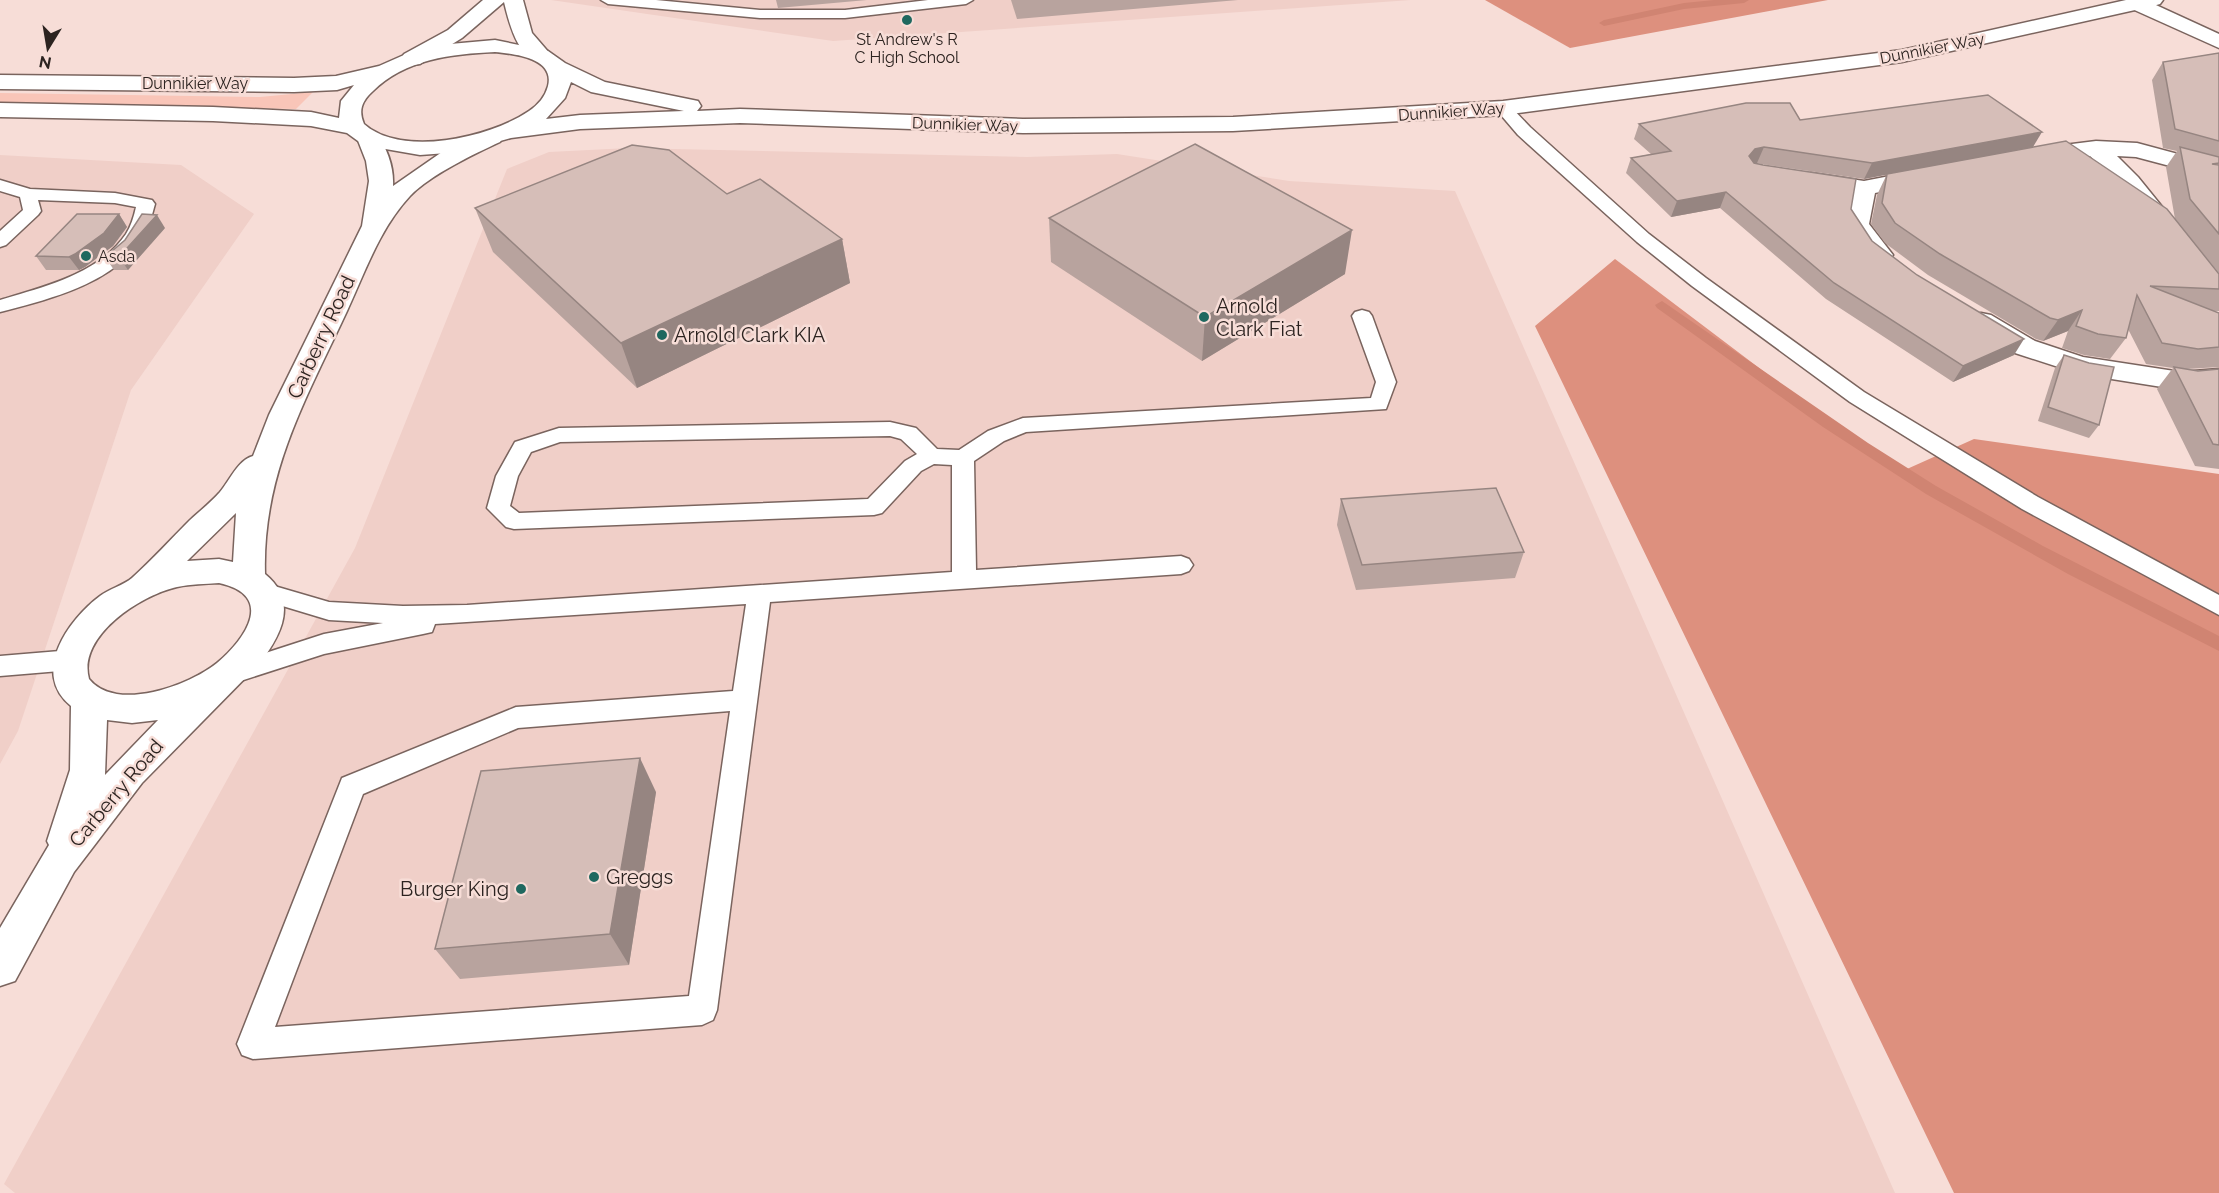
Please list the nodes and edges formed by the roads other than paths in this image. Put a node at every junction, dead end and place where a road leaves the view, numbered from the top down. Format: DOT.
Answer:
graph roads {
  1 [pos="495,0"];
  2 [pos="513,0"];
  3 [pos="608,0"];
  4 [pos="966,0"];
  5 [pos="2145,2"];
  6 [pos="2219,42"];
  7 [pos="412,59"];
  8 [pos="548,61"];
  9 [pos="389,69"];
  10 [pos="0,82"];
  11 [pos="1503,108"];
  12 [pos="0,110"];
  13 [pos="740,116"];
  14 [pos="362,133"];
  15 [pos="500,134"];
  16 [pos="2096,148"];
  17 [pos="2011,160"];
  18 [pos="2219,172"];
  19 [pos="1943,173"];
  20 [pos="1789,176"];
  21 [pos="0,185"];
  22 [pos="1864,188"];
  23 [pos="28,194"];
  24 [pos="374,226"];
  25 [pos="0,241"];
  26 [pos="1900,270"];
  27 [pos="2219,294"];
  28 [pos="0,306"];
  29 [pos="1957,306"];
  30 [pos="1362,316"];
  31 [pos="2219,378"];
  32 [pos="268,449"];
  33 [pos="931,456"];
  34 [pos="963,458"];
  35 [pos="1181,565"];
  36 [pos="964,580"];
  37 [pos="256,585"];
  38 [pos="139,589"];
  39 [pos="759,594"];
  40 [pos="2219,606"];
  41 [pos="466,615"];
  42 [pos="72,660"];
  43 [pos="0,666"];
  44 [pos="223,676"];
  45 [pos="89,699"];
  46 [pos="744,700"];
  47 [pos="60,860"];
  48 [pos="0,967"];
  1 -- 7 [label="main road"];
  2 -- 8 [label="main road"];
  3 -- 4 [label="lane"];
  5 -- 6 [label="main road"];
  5 -- 11 [label="main road, Dunnikier Way"];
  7 -- 8 [label="main road, Dunnikier Way"];
  7 -- 9 [label="main road"];
  8 -- 13 [label="main road, Dunnikier Way"];
  8 -- 15 [label="main road"];
  9 -- 10 [label="main road, Dunnikier Way"];
  9 -- 14 [label="main road, Carberry Road"];
  11 -- 13 [label="main road, Dunnikier Way"];
  11 -- 40 [label="lane"];
  12 -- 14 [label="main road, Dunnikier Way"];
  13 -- 15 [label="main road, Dunnikier Way"];
  14 -- 15 [label="main road, Dunnikier Way"];
  14 -- 24 [label="main road, Carberry Road"];
  15 -- 24 [label="main road, Carberry Road"];
  16 -- 17 [label="main road"];
  16 -- 18 [label="main road"];
  16 -- 27 [label="main road"];
  19 -- 22 [label="main road"];
  20 -- 22 [label="main road"];
  21 -- 23 [label="lane"];
  22 -- 26 [label="main road"];
  23 -- 25 [label="lane"];
  23 -- 28 [label="lane"];
  24 -- 32 [label="main road, Carberry Road"];
  29 -- 31 [label="main road"];
  30 -- 34 [label="lane"];
  32 -- 37 [label="main road, Carberry Road"];
  32 -- 38 [label="main road, Carberry Road"];
  33 -- 33 [label="lane"];
  33 -- 34 [label="lane"];
  34 -- 36 [label="lane"];
  35 -- 36 [label="lane"];
  36 -- 39 [label="lane"];
  37 -- 38 [label="main road, Carberry Road"];
  37 -- 41 [label="lane"];
  37 -- 44 [label="main road, Carberry Road"];
  38 -- 42 [label="main road, Carberry Road"];
  39 -- 41 [label="lane"];
  39 -- 46 [label="lane"];
  41 -- 44 [label="lane"];
  42 -- 43 [label="lane"];
  42 -- 45 [label="main road"];
  44 -- 45 [label="main road, Carberry Road"];
  44 -- 47 [label="main road, Carberry Road"];
  45 -- 47 [label="main road, Carberry Road"];
  46 -- 46 [label="lane"];
  47 -- 48 [label="main road, Carberry Road"];
}
